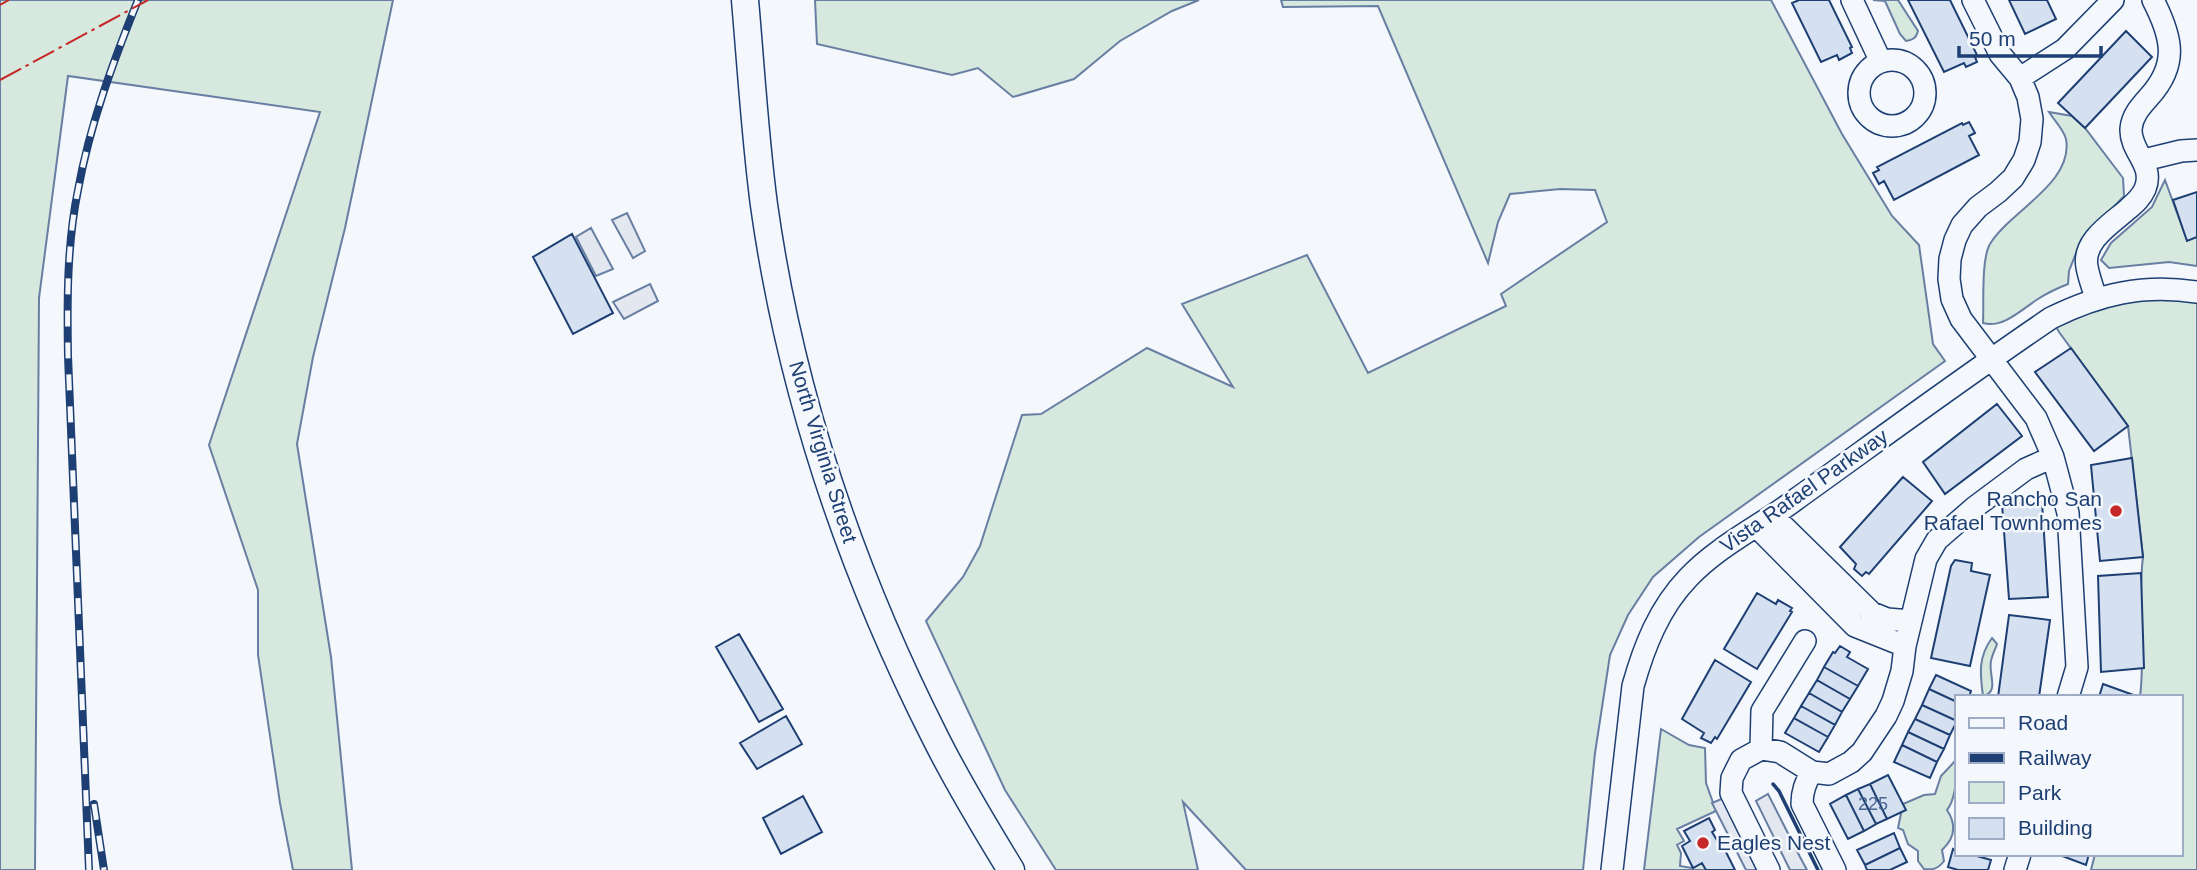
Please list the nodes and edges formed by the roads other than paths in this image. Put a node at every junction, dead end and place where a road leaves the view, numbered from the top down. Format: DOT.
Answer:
graph roads {
  1 [pos="745,0"];
  2 [pos="1852,0"];
  3 [pos="1973,0"];
  4 [pos="2113,0"];
  5 [pos="2153,0"];
  6 [pos="1881,62"];
  7 [pos="2020,78"];
  8 [pos="2197,150"];
  9 [pos="2144,160"];
  10 [pos="2197,292"];
  11 [pos="2096,298"];
  12 [pos="1990,359"];
  13 [pos="2053,457"];
  14 [pos="1765,521"];
  15 [pos="1911,621"];
  16 [pos="1805,641"];
  17 [pos="1905,646"];
  18 [pos="2069,695"];
  19 [pos="1761,749"];
  20 [pos="1812,772"];
  21 [pos="1011,870"];
  22 [pos="1612,870"];
  23 [pos="1769,870"];
  24 [pos="1835,870"];
  1 -- 21 [label="main road, North Virginia Street"];
  2 -- 6 [label="street"];
  3 -- 7 [label="street"];
  4 -- 7 [label="street"];
  5 -- 9 [label="street"];
  7 -- 12 [label="street"];
  8 -- 9 [label="street"];
  9 -- 11 [label="street"];
  10 -- 11 [label="street, Vista Rafael Parkway"];
  11 -- 12 [label="street, Vista Rafael Parkway"];
  12 -- 13 [label="street"];
  12 -- 14 [label="street, Vista Rafael Parkway"];
  13 -- 15 [label="street"];
  13 -- 18 [label="street"];
  14 -- 15 [label="street"];
  14 -- 17 [label="street"];
  14 -- 22 [label="street, Vista Rafael Parkway"];
  15 -- 17 [label="street"];
  16 -- 19 [label="street"];
  17 -- 20 [label="street"];
  19 -- 20 [label="street"];
  19 -- 23 [label="street"];
  20 -- 24 [label="street"];
}
